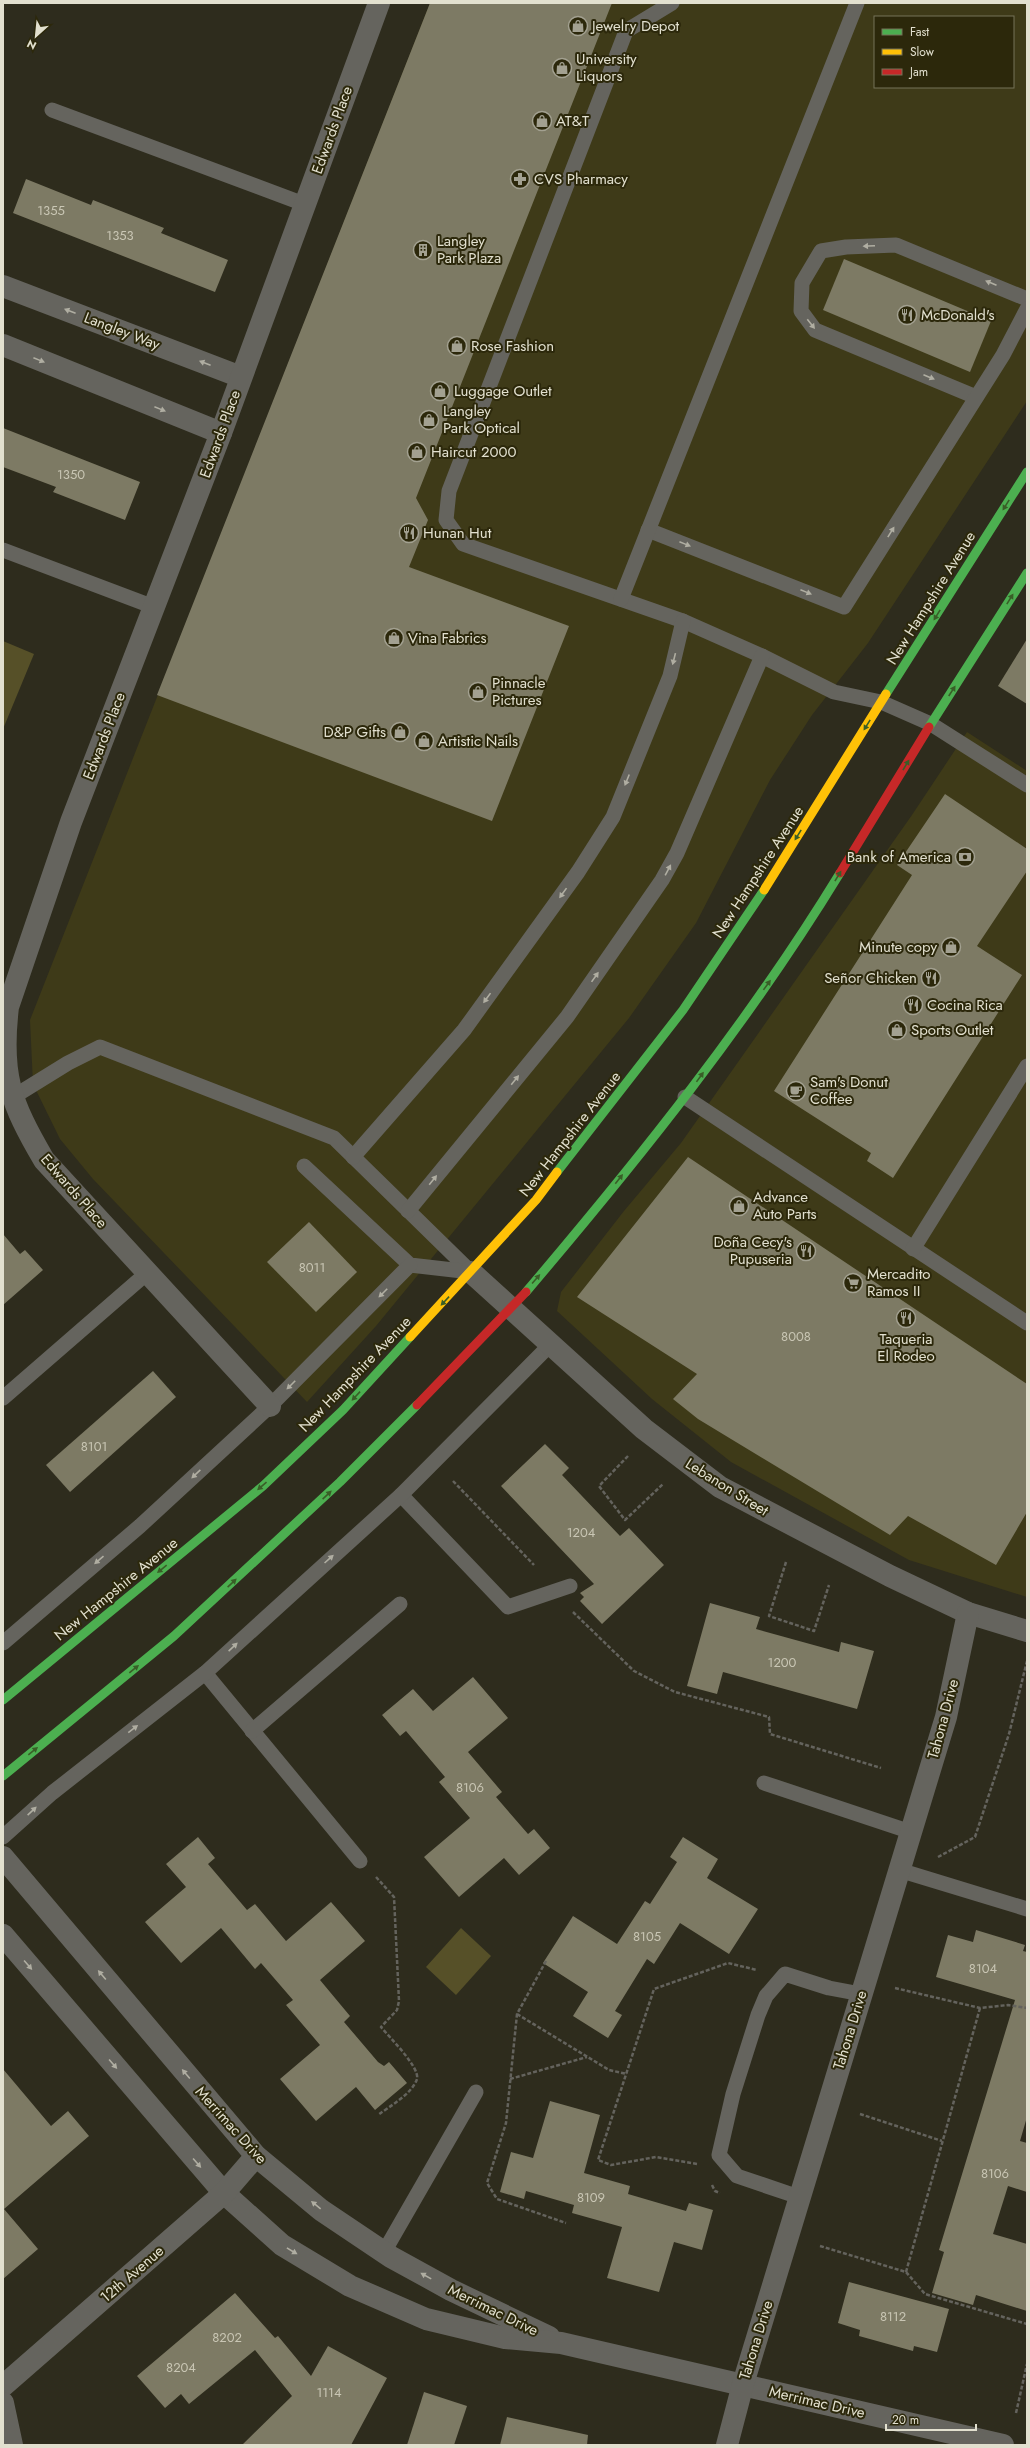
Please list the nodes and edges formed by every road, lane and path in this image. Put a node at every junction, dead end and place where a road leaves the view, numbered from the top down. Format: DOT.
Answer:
graph roads {
  1 [pos="379,3"];
  2 [pos="672,3"];
  3 [pos="857,3"];
  4 [pos="52,110"];
  5 [pos="304,204"];
  6 [pos="3,286"];
  7 [pos="1027,299"];
  8 [pos="1027,309"];
  9 [pos="3,345"];
  10 [pos="241,377"];
  11 [pos="976,396"];
  12 [pos="221,433"];
  13 [pos="1027,472"];
  14 [pos="648,530"];
  15 [pos="3,550"];
  16 [pos="1027,573"];
  17 [pos="621,599"];
  18 [pos="154,607"];
  19 [pos="683,621"];
  20 [pos="762,656"];
  21 [pos="881,702"];
  22 [pos="931,724"];
  23 [pos="1027,785"];
  24 [pos="1027,1066"];
  25 [pos="13,1097"];
  26 [pos="684,1097"];
  27 [pos="353,1157"];
  28 [pos="304,1166"];
  29 [pos="408,1210"];
  30 [pos="913,1249"];
  31 [pos="410,1265"];
  32 [pos="471,1272"];
  33 [pos="147,1273"];
  34 [pos="511,1309"];
  35 [pos="1027,1324"];
  36 [pos="550,1345"];
  37 [pos="3,1398"];
  38 [pos="270,1406"];
  39 [pos="628,1456"];
  40 [pos="453,1481"];
  41 [pos="663,1484"];
  42 [pos="401,1495"];
  43 [pos="786,1562"];
  44 [pos="534,1565"];
  45 [pos="829,1585"];
  46 [pos="570,1586"];
  47 [pos="400,1604"];
  48 [pos="573,1612"];
  49 [pos="968,1613"];
  50 [pos="1027,1630"];
  51 [pos="3,1643"];
  52 [pos="1027,1660"];
  53 [pos="205,1673"];
  54 [pos="3,1700"];
  55 [pos="252,1731"];
  56 [pos="881,1768"];
  57 [pos="3,1776"];
  58 [pos="764,1783"];
  59 [pos="910,1832"];
  60 [pos="3,1837"];
  61 [pos="3,1857"];
  62 [pos="933,1860"];
  63 [pos="360,1861"];
  64 [pos="899,1870"];
  65 [pos="1027,1909"];
  66 [pos="3,1935"];
  67 [pos="546,1962"];
  68 [pos="760,1971"];
  69 [pos="895,1988"];
  70 [pos="861,1994"];
  71 [pos="980,2008"];
  72 [pos="1027,2008"];
  73 [pos="518,2014"];
  74 [pos="588,2057"];
  75 [pos="627,2074"];
  76 [pos="510,2079"];
  77 [pos="476,2092"];
  78 [pos="860,2114"];
  79 [pos="378,2115"];
  80 [pos="942,2141"];
  81 [pos="256,2156"];
  82 [pos="700,2165"];
  83 [pos="708,2178"];
  84 [pos="224,2193"];
  85 [pos="723,2194"];
  86 [pos="799,2197"];
  87 [pos="566,2223"];
  88 [pos="820,2246"];
  89 [pos="384,2252"];
  90 [pos="906,2272"];
  91 [pos="1027,2324"];
  92 [pos="561,2343"];
  93 [pos="1027,2364"];
  94 [pos="742,2384"];
  95 [pos="3,2386"];
  96 [pos="3,2403"];
  97 [pos="1016,2413"];
  98 [pos="12,2445"];
  99 [pos="726,2445"];
  100 [pos="1003,2445"];
  1 -- 5 [label="street, Edwards Place"];
  2 -- 17 [label="lane"];
  3 -- 14 [label="lane"];
  4 -- 5 [label="lane"];
  5 -- 10 [label="street, Edwards Place"];
  10 -- 6 [label="street, Langley Way, one-way"];
  7 -- 11 [label="lane, one-way"];
  8 -- 11 [label="lane"];
  9 -- 12 [label="street, one-way"];
  10 -- 12 [label="street, Edwards Place"];
  14 -- 11 [label="lane, one-way"];
  12 -- 18 [label="street, Edwards Place"];
  13 -- 21 [label="main road, New Hampshire Avenue, one-way"];
  14 -- 17 [label="lane"];
  15 -- 18 [label="lane"];
  22 -- 16 [label="main road, one-way"];
  17 -- 19 [label="lane"];
  18 -- 25 [label="street, Edwards Place"];
  19 -- 20 [label="lane"];
  19 -- 27 [label="lane, one-way"];
  20 -- 21 [label="lane"];
  29 -- 20 [label="lane, one-way"];
  21 -- 22 [label="lane"];
  21 -- 32 [label="main road, New Hampshire Avenue, one-way"];
  22 -- 23 [label="lane"];
  26 -- 22 [label="main road, one-way"];
  24 -- 30 [label="lane"];
  25 -- 27 [label="lane"];
  25 -- 33 [label="street, Edwards Place"];
  26 -- 30 [label="lane"];
  34 -- 26 [label="main road, one-way"];
  27 -- 29 [label="lane"];
  28 -- 31 [label="lane"];
  29 -- 32 [label="lane"];
  30 -- 35 [label="lane"];
  31 -- 32 [label="lane"];
  31 -- 38 [label="lane, one-way"];
  32 -- 34 [label="street, Lebanon Street"];
  32 -- 54 [label="main road, New Hampshire Avenue, one-way"];
  33 -- 37 [label="lane"];
  33 -- 38 [label="street, Edwards Place"];
  34 -- 36 [label="street, Lebanon Street"];
  57 -- 34 [label="main road, one-way"];
  36 -- 42 [label="lane"];
  36 -- 49 [label="street, Lebanon Street"];
  38 -- 51 [label="lane, one-way"];
  39 -- 41 [label="path"];
  40 -- 44 [label="path"];
  42 -- 46 [label="lane"];
  53 -- 42 [label="lane, one-way"];
  43 -- 45 [label="path"];
  47 -- 55 [label="lane"];
  48 -- 56 [label="path"];
  49 -- 50 [label="street, Lebanon Street"];
  49 -- 59 [label="street, Tahona Drive"];
  52 -- 62 [label="path"];
  53 -- 55 [label="lane"];
  60 -- 53 [label="lane, one-way"];
  55 -- 63 [label="lane"];
  58 -- 59 [label="lane"];
  59 -- 64 [label="street, Tahona Drive"];
  81 -- 61 [label="street, Merrimac Drive, one-way"];
  63 -- 79 [label="path"];
  64 -- 65 [label="lane"];
  64 -- 70 [label="street, Tahona Drive"];
  66 -- 84 [label="street, Merrimac Drive, one-way"];
  67 -- 73 [label="path"];
  68 -- 75 [label="path"];
  69 -- 71 [label="path"];
  70 -- 86 [label="street, Tahona Drive"];
  70 -- 86 [label="lane"];
  71 -- 72 [label="path"];
  71 -- 80 [label="path"];
  73 -- 74 [label="path"];
  73 -- 76 [label="path"];
  74 -- 75 [label="path"];
  74 -- 76 [label="path"];
  75 -- 82 [label="path"];
  76 -- 87 [label="path"];
  77 -- 89 [label="lane"];
  78 -- 80 [label="path"];
  80 -- 90 [label="path"];
  81 -- 84 [label="street, 12th Avenue"];
  89 -- 81 [label="street, Merrimac Drive, one-way"];
  83 -- 85 [label="path"];
  84 -- 92 [label="street, Merrimac Drive, one-way"];
  84 -- 95 [label="street, 12th Avenue"];
  86 -- 94 [label="street, Tahona Drive"];
  88 -- 90 [label="path"];
  92 -- 89 [label="street, Merrimac Drive, one-way"];
  90 -- 91 [label="path"];
  92 -- 94 [label="street, Merrimac Drive"];
  93 -- 97 [label="path"];
  94 -- 99 [label="street, Tahona Drive"];
  94 -- 100 [label="street, Merrimac Drive"];
  96 -- 98 [label="street"];
}
